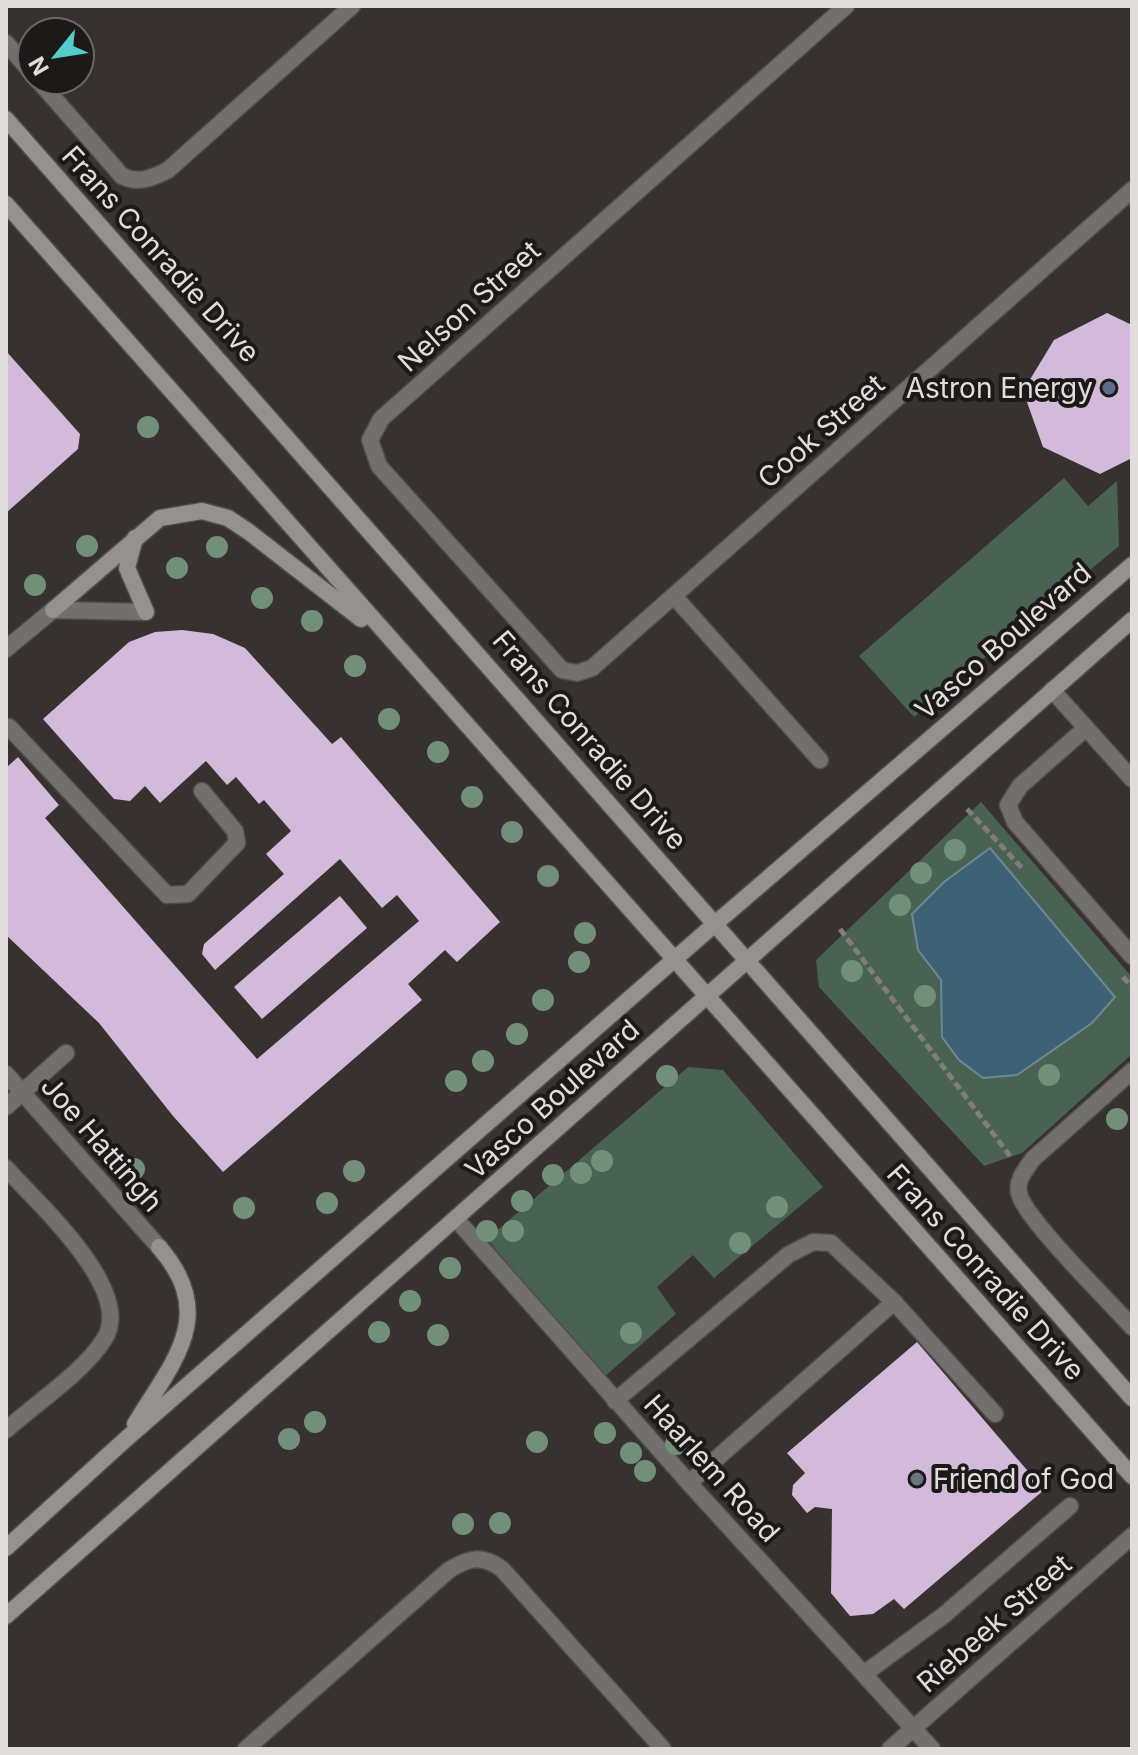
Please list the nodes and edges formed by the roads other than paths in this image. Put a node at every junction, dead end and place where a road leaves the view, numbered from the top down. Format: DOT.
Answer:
graph roads {
  1 [pos="352,6"];
  2 [pos="846,6"];
  3 [pos="52,96"];
  4 [pos="6,119"];
  5 [pos="1132,190"];
  6 [pos="6,204"];
  7 [pos="136,537"];
  8 [pos="1132,565"];
  9 [pos="674,596"];
  10 [pos="53,610"];
  11 [pos="146,612"];
  12 [pos="1132,620"];
  13 [pos="391,642"];
  14 [pos="6,649"];
  15 [pos="577,673"];
  16 [pos="1052,690"];
  17 [pos="9,727"];
  18 [pos="1086,728"];
  19 [pos="820,760"];
  20 [pos="1132,779"];
  21 [pos="202,791"];
  22 [pos="716,923"];
  23 [pos="1132,956"];
  24 [pos="674,960"];
  25 [pos="749,961"];
  26 [pos="707,997"];
  27 [pos="66,1053"];
  28 [pos="1132,1071"];
  29 [pos="6,1074"];
  30 [pos="21,1091"];
  31 [pos="6,1107"];
  32 [pos="6,1168"];
  33 [pos="456,1219"];
  34 [pos="159,1247"];
  35 [pos="894,1302"];
  36 [pos="1132,1327"];
  37 [pos="1132,1398"];
  38 [pos="615,1401"];
  39 [pos="995,1414"];
  40 [pos="6,1430"];
  41 [pos="126,1439"];
  42 [pos="1132,1476"];
  43 [pos="689,1483"];
  44 [pos="1070,1506"];
  45 [pos="1132,1536"];
  46 [pos="6,1548"];
  47 [pos="6,1616"];
  48 [pos="864,1674"];
  49 [pos="913,1728"];
  50 [pos="246,1749"];
  51 [pos="663,1749"];
  52 [pos="890,1749"];
  53 [pos="932,1749"];
  1 -- 3 [label="street"];
  2 -- 15 [label="street, Nelson Street"];
  4 -- 22 [label="main road, Frans Conradie Drive"];
  5 -- 9 [label="street, Cook Street"];
  6 -- 13 [label="main road, Frans Conradie Drive"];
  7 -- 10 [label="main road"];
  7 -- 11 [label="main road"];
  7 -- 13 [label="main road"];
  8 -- 22 [label="main road, Vasco Boulevard"];
  9 -- 15 [label="street, Cook Street"];
  9 -- 19 [label="street"];
  10 -- 11 [label="street"];
  10 -- 14 [label="street"];
  12 -- 16 [label="main road, Vasco Boulevard"];
  13 -- 24 [label="main road, Frans Conradie Drive"];
  16 -- 18 [label="street"];
  16 -- 25 [label="main road, Vasco Boulevard"];
  17 -- 21 [label="street"];
  18 -- 20 [label="street"];
  18 -- 23 [label="street"];
  22 -- 24 [label="main road, Vasco Boulevard"];
  22 -- 25 [label="main road, Frans Conradie Drive"];
  24 -- 26 [label="main road, Frans Conradie Drive"];
  24 -- 41 [label="main road, Vasco Boulevard"];
  25 -- 26 [label="main road, Vasco Boulevard"];
  25 -- 37 [label="main road, Frans Conradie Drive"];
  26 -- 33 [label="main road, Vasco Boulevard"];
  26 -- 42 [label="main road, Frans Conradie Drive"];
  27 -- 30 [label="street"];
  28 -- 36 [label="street"];
  29 -- 30 [label="street, Joe Hattingh"];
  30 -- 31 [label="street"];
  30 -- 34 [label="street, Joe Hattingh"];
  32 -- 40 [label="street"];
  33 -- 38 [label="street, Haarlem Road"];
  33 -- 47 [label="main road, Vasco Boulevard"];
  34 -- 41 [label="main road"];
  35 -- 38 [label="street"];
  35 -- 39 [label="street"];
  35 -- 43 [label="street"];
  38 -- 43 [label="street, Haarlem Road"];
  41 -- 46 [label="main road, Vasco Boulevard"];
  43 -- 48 [label="street, Haarlem Road"];
  44 -- 48 [label="street"];
  45 -- 49 [label="street, Riebeek Street"];
  48 -- 49 [label="street, Haarlem Road"];
  49 -- 52 [label="street, Riebeek Street"];
  49 -- 53 [label="street, Haarlem Road"];
  50 -- 51 [label="street"];
}
